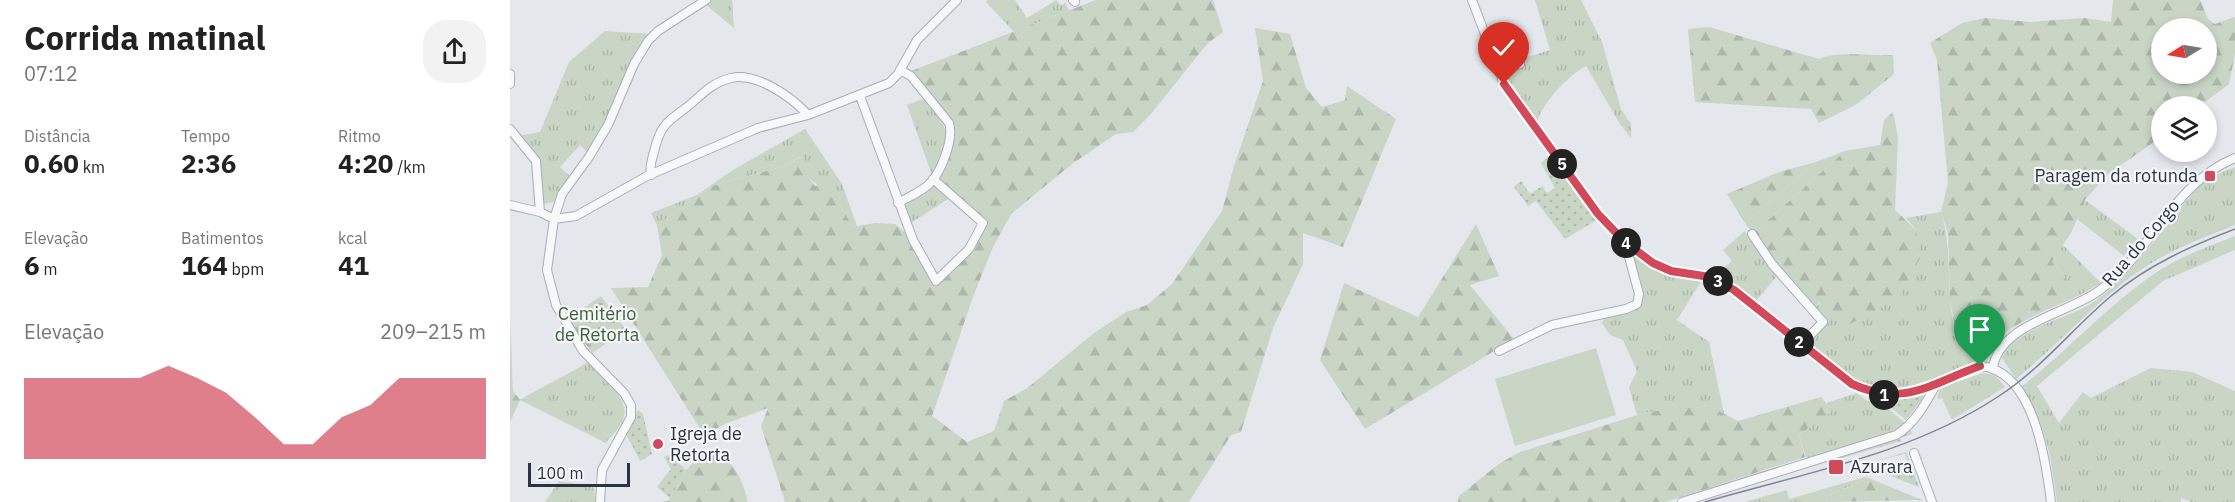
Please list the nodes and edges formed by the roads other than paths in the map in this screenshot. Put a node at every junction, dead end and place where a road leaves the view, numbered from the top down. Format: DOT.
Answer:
graph roads {
  1 [pos="706,0"];
  2 [pos="957,0"];
  3 [pos="1472,0"];
  4 [pos="1520,64"];
  5 [pos="900,70"];
  6 [pos="1500,70"];
  7 [pos="510,74"];
  8 [pos="510,84"];
  9 [pos="860,96"];
  10 [pos="808,115"];
  11 [pos="510,129"];
  12 [pos="2235,158"];
  13 [pos="651,175"];
  14 [pos="933,179"];
  15 [pos="898,203"];
  16 [pos="510,205"];
  17 [pos="540,212"];
  18 [pos="554,219"];
  19 [pos="1752,234"];
  20 [pos="1625,242"];
  21 [pos="1802,344"];
  22 [pos="1499,351"];
  23 [pos="1993,367"];
  24 [pos="1937,383"];
  25 [pos="1914,453"];
  26 [pos="600,502"];
  27 [pos="1682,502"];
  28 [pos="1932,502"];
  29 [pos="2051,502"];
  1 -- 18 [label="street"];
  2 -- 5 [label="street"];
  3 -- 6 [label="street"];
  4 -- 6 [label="street"];
  5 -- 9 [label="street"];
  5 -- 14 [label="street"];
  6 -- 20 [label="street"];
  7 -- 8 [label="street"];
  9 -- 10 [label="street"];
  9 -- 15 [label="street"];
  10 -- 13 [label="street"];
  10 -- 13 [label="street"];
  11 -- 17 [label="street"];
  12 -- 23 [label="street, Rua do Corgo"];
  13 -- 18 [label="street"];
  14 -- 15 [label="street"];
  14 -- 15 [label="street"];
  16 -- 17 [label="street"];
  17 -- 18 [label="street"];
  18 -- 26 [label="street"];
  19 -- 21 [label="street"];
  20 -- 21 [label="street"];
  20 -- 22 [label="street"];
  21 -- 24 [label="street"];
  23 -- 24 [label="street"];
  23 -- 29 [label="street"];
  24 -- 27 [label="street"];
  25 -- 28 [label="street"];
}
